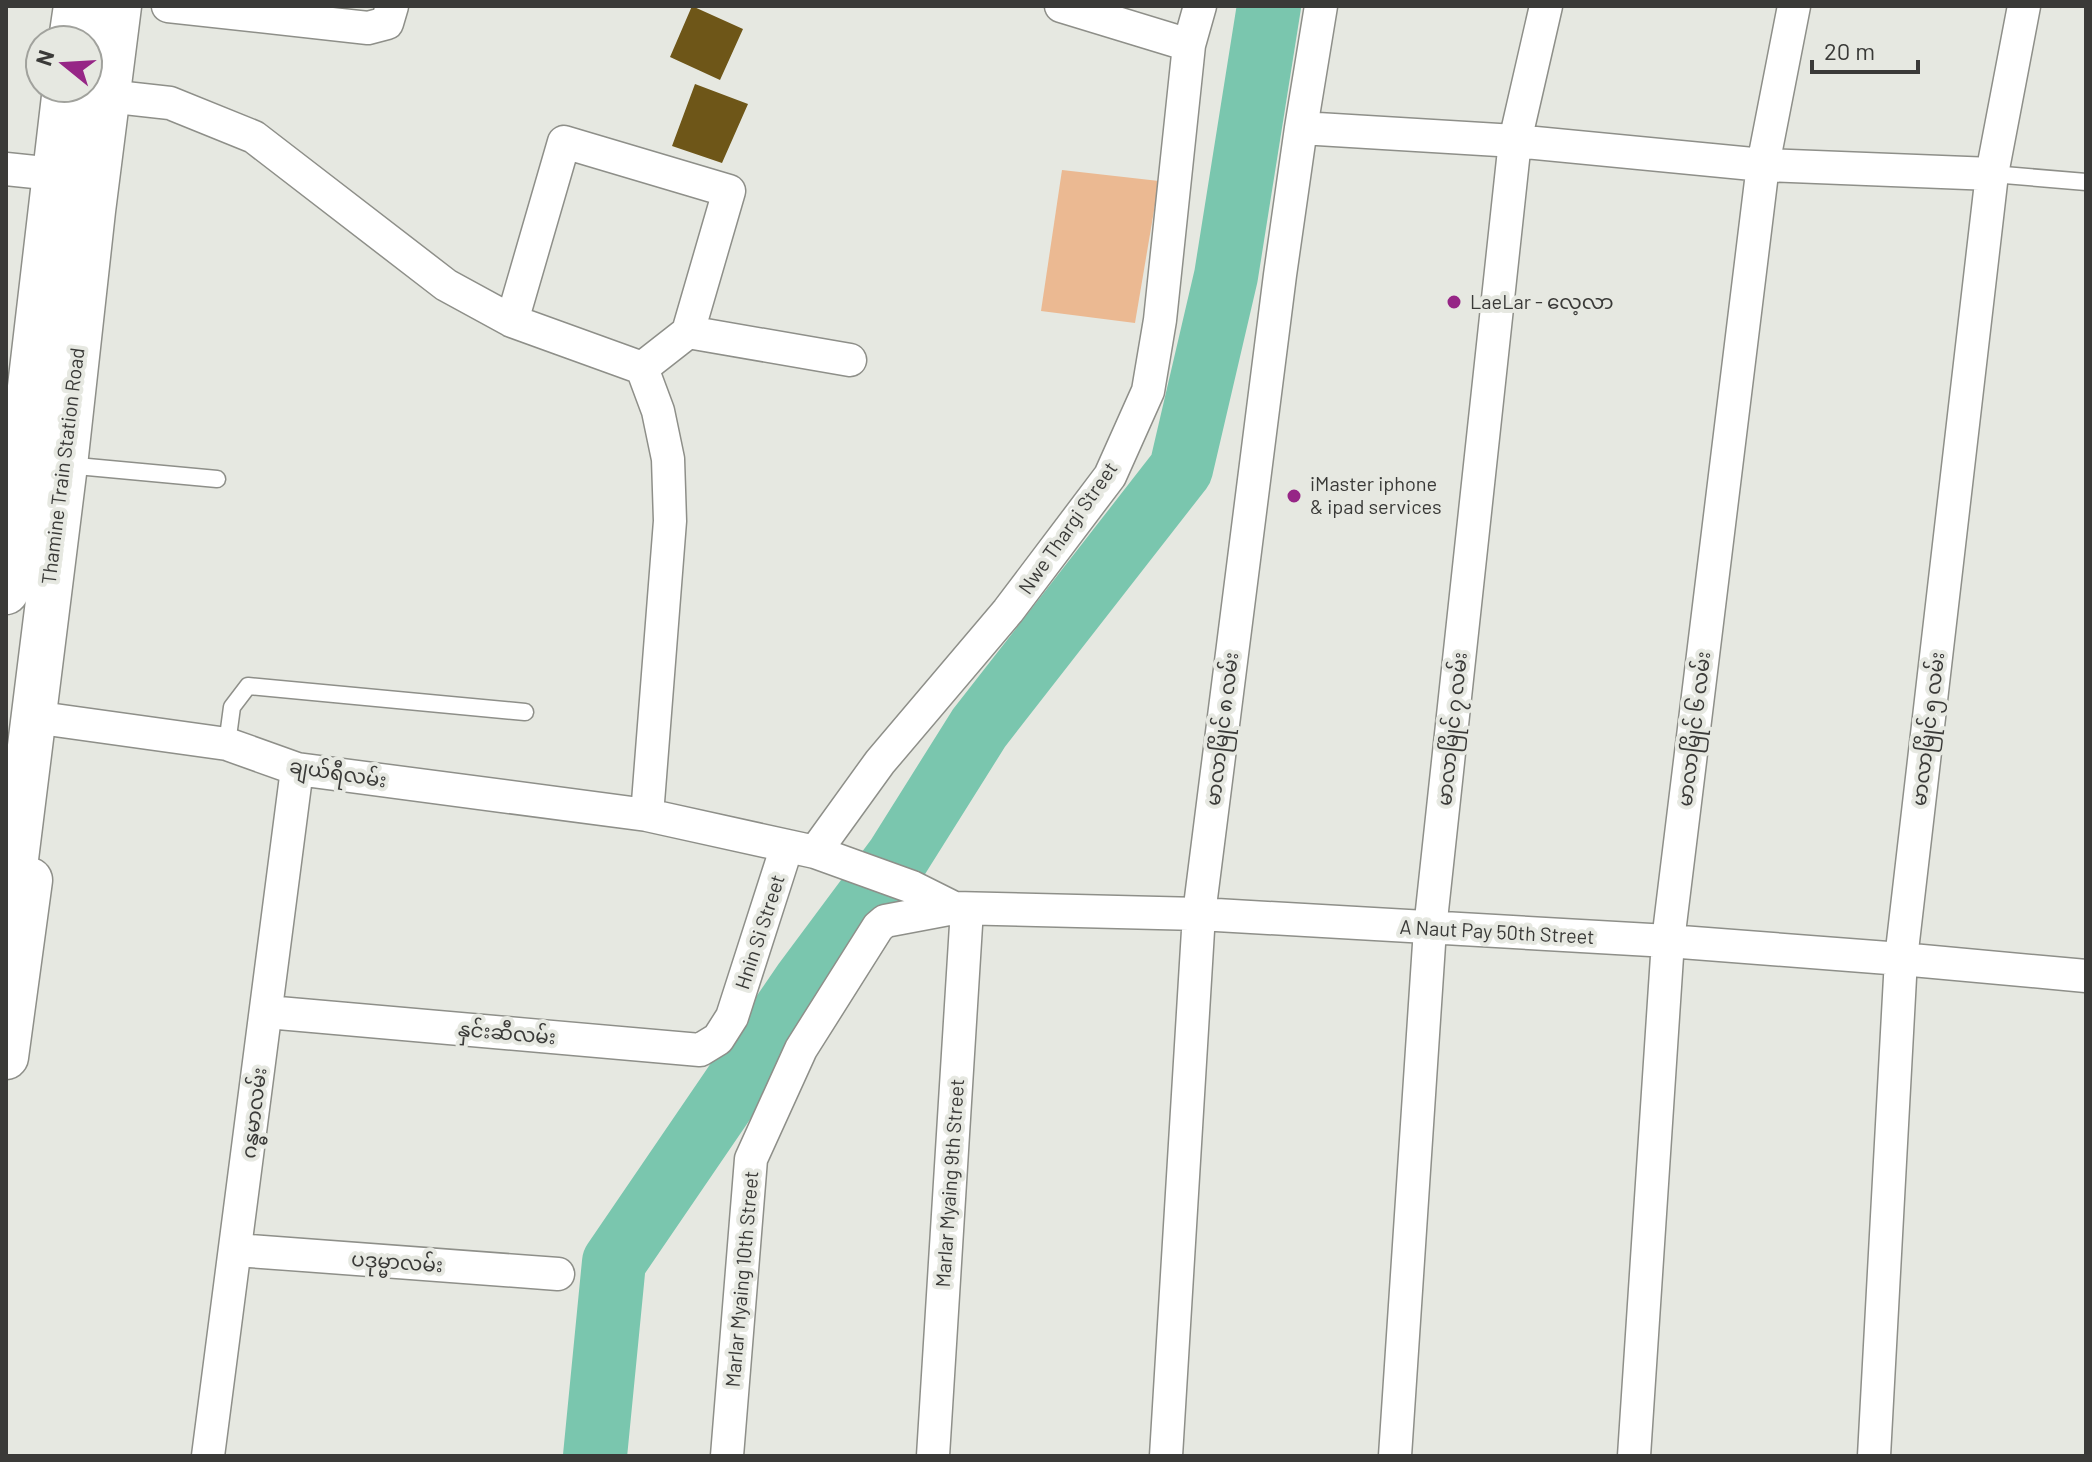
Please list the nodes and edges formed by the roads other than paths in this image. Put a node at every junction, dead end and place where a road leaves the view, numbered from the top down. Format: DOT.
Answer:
graph roads {
  1 [pos="119,6"];
  2 [pos="168,6"];
  3 [pos="1061,6"];
  4 [pos="1200,6"];
  5 [pos="1321,6"];
  6 [pos="1546,6"];
  7 [pos="1794,6"];
  8 [pos="2024,6"];
  9 [pos="390,14"];
  10 [pos="1189,45"];
  11 [pos="104,73"];
  12 [pos="104,87"];
  13 [pos="63,104"];
  14 [pos="99,104"];
  15 [pos="1301,128"];
  16 [pos="1515,141"];
  17 [pos="1763,165"];
  18 [pos="6,169"];
  19 [pos="54,174"];
  20 [pos="1992,174"];
  21 [pos="2086,182"];
  22 [pos="512,321"];
  23 [pos="688,332"];
  24 [pos="850,360"];
  25 [pos="642,368"];
  26 [pos="65,465"];
  27 [pos="217,479"];
  28 [pos="6,592"];
  29 [pos="525,712"];
  30 [pos="33,717"];
  31 [pos="227,744"];
  32 [pos="297,769"];
  33 [pos="647,815"];
  34 [pos="801,849"];
  35 [pos="912,887"];
  36 [pos="961,909"];
  37 [pos="1199,914"];
  38 [pos="6,925"];
  39 [pos="1430,929"];
  40 [pos="1668,941"];
  41 [pos="1901,959"];
  42 [pos="2086,976"];
  43 [pos="267,1012"];
  44 [pos="732,1017"];
  45 [pos="6,1057"];
  46 [pos="236,1250"];
  47 [pos="558,1274"];
  48 [pos="208,1456"];
  49 [pos="727,1456"];
  50 [pos="933,1456"];
  51 [pos="1166,1456"];
  52 [pos="1395,1456"];
  53 [pos="1634,1456"];
  54 [pos="1874,1456"];
  1 -- 11 [label="main road, Thamine Train Station Road"];
  2 -- 9 [label="street"];
  3 -- 10 [label="street"];
  4 -- 10 [label="street, Nwe Thargi Street"];
  5 -- 15 [label="street, မာလာမြိုင် ၈ လမ်း"];
  6 -- 16 [label="street, မာလာမြိုင် ၇ လမ်း"];
  7 -- 17 [label="street, မာလာမြိုင် ၆ လမ်း"];
  8 -- 20 [label="street, မာလာမြိုင် ၅ လမ်း"];
  10 -- 34 [label="street, Nwe Thargi Street"];
  12 -- 22 [label="street"];
  13 -- 19 [label="main road, Thamine Train Station Road"];
  14 -- 26 [label="main road, Thamine Train Station Road"];
  15 -- 16 [label="street"];
  15 -- 37 [label="street, မာလာမြိုင် ၈ လမ်း"];
  16 -- 17 [label="street"];
  16 -- 39 [label="street, မာလာမြိုင် ၇ လမ်း"];
  17 -- 20 [label="street"];
  17 -- 40 [label="street, မာလာမြိုင် ၆ လမ်း"];
  18 -- 19 [label="street"];
  19 -- 28 [label="main road, Thamine Train Station Road"];
  20 -- 21 [label="lane"];
  20 -- 41 [label="street, မာလာမြိုင် ၅ လမ်း"];
  22 -- 23 [label="street"];
  22 -- 25 [label="street"];
  23 -- 24 [label="street"];
  23 -- 25 [label="street"];
  25 -- 33 [label="street"];
  26 -- 27 [label="lane"];
  26 -- 30 [label="main road, Thamine Train Station Road"];
  29 -- 31 [label="lane"];
  30 -- 31 [label="street, ချယ်ရီလမ်း"];
  30 -- 38 [label="main road, Thamine Train Station Road"];
  30 -- 45 [label="main road"];
  31 -- 32 [label="street, ချယ်ရီလမ်း"];
  32 -- 33 [label="street, ချယ်ရီလမ်း"];
  32 -- 43 [label="street, ဂန္ဓမာလမ်း"];
  33 -- 34 [label="street, ချယ်ရီလမ်း"];
  34 -- 35 [label="street, ချယ်ရီလမ်း"];
  34 -- 44 [label="street, Hnin Si Street"];
  35 -- 36 [label="street, A Naut Pay 50th Street"];
  36 -- 37 [label="street, A Naut Pay 50th Street"];
  36 -- 49 [label="street, Marlar Myaing 10th Street"];
  36 -- 50 [label="street, Marlar Myaing 9th Street"];
  37 -- 39 [label="street, A Naut Pay 50th Street"];
  37 -- 51 [label="street, မာလာမြိုင် ၈ လမ်း"];
  39 -- 40 [label="street, A Naut Pay 50th Street"];
  39 -- 52 [label="street, မာလာမြိုင် ၇ လမ်း"];
  40 -- 41 [label="street, A Naut Pay 50th Street"];
  40 -- 53 [label="street, မာလာမြိုင် ၆ လမ်း"];
  41 -- 42 [label="street, A Naut Pay 50th Street"];
  41 -- 54 [label="street, မာလာမြိုင် ၅ လမ်း"];
  43 -- 44 [label="street, နှင်းဆီလမ်း"];
  43 -- 46 [label="street, ဂန္ဓမာလမ်း"];
  46 -- 47 [label="street, ပဒုမ္မာလမ်း"];
  46 -- 48 [label="street, ဂန္ဓမာလမ်း"];
}
